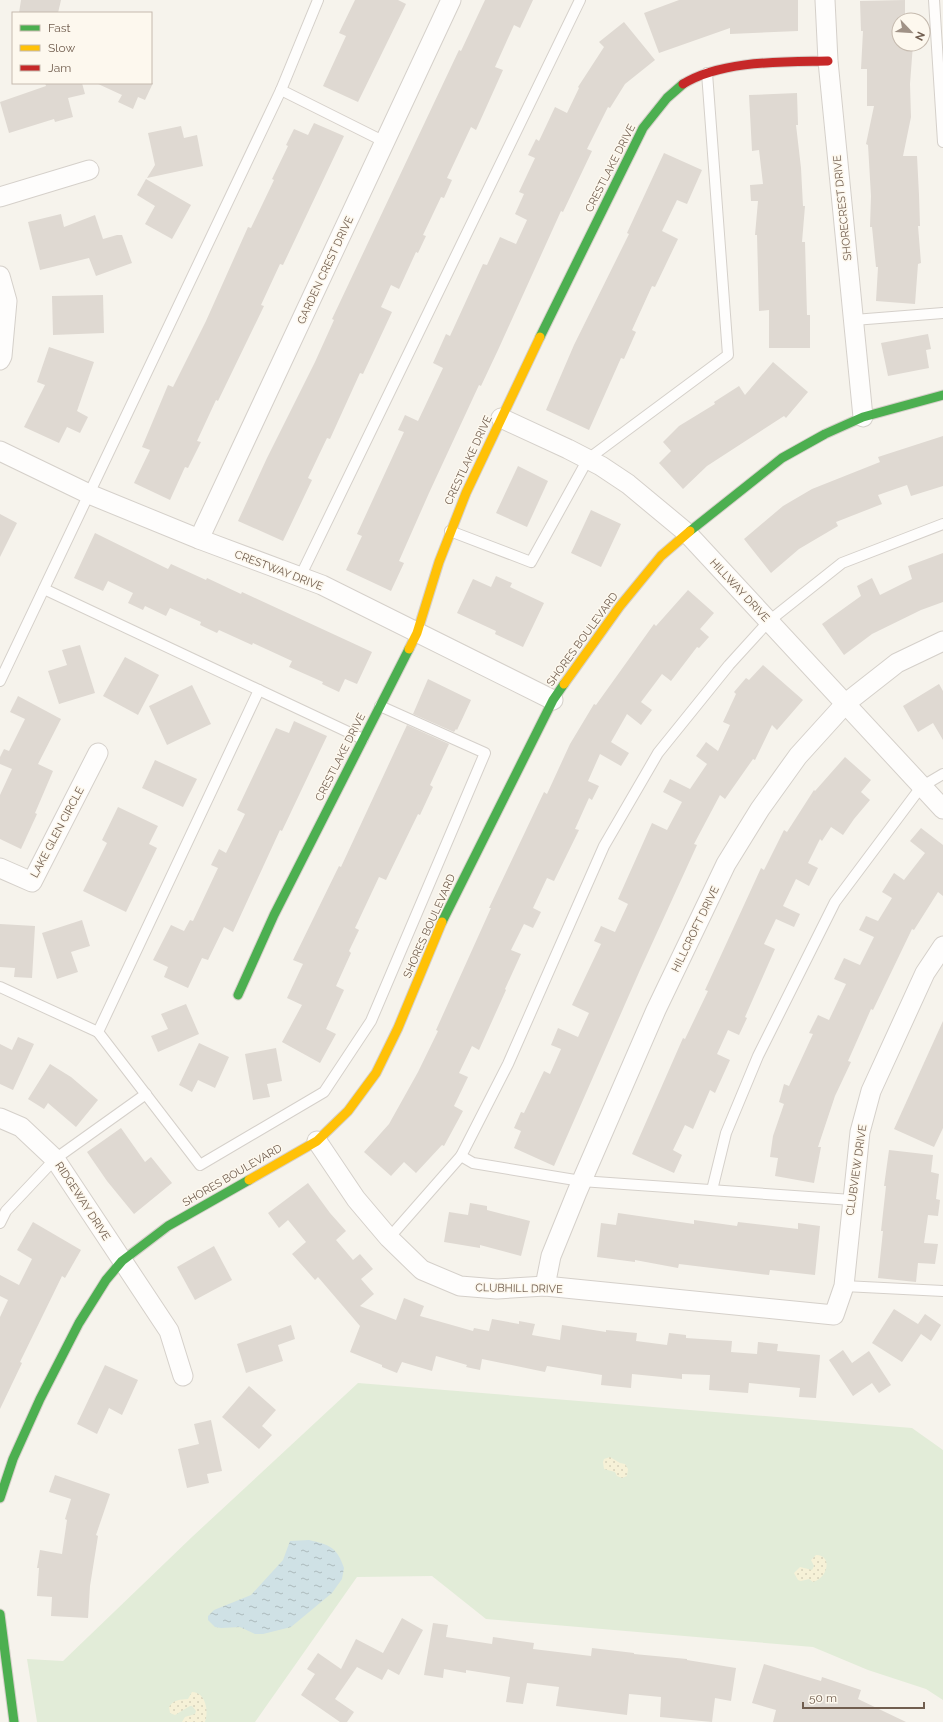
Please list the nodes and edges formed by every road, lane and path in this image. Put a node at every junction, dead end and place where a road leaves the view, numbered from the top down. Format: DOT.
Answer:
graph roads {
  1 [pos="318,0"];
  2 [pos="451,0"];
  3 [pos="580,0"];
  4 [pos="825,0"];
  5 [pos="934,0"];
  6 [pos="828,60"];
  7 [pos="707,73"];
  8 [pos="281,90"];
  9 [pos="385,142"];
  10 [pos="943,142"];
  11 [pos="89,170"];
  12 [pos="0,197"];
  13 [pos="0,276"];
  14 [pos="943,313"];
  15 [pos="854,320"];
  16 [pos="0,360"];
  17 [pos="943,395"];
  18 [pos="863,417"];
  19 [pos="501,418"];
  20 [pos="0,451"];
  21 [pos="588,459"];
  22 [pos="89,494"];
  23 [pos="943,524"];
  24 [pos="450,531"];
  25 [pos="687,533"];
  26 [pos="199,539"];
  27 [pos="300,577"];
  28 [pos="44,589"];
  29 [pos="769,621"];
  30 [pos="417,633"];
  31 [pos="943,641"];
  32 [pos="0,681"];
  33 [pos="260,690"];
  34 [pos="553,700"];
  35 [pos="846,703"];
  36 [pos="380,706"];
  37 [pos="363,739"];
  38 [pos="98,753"];
  39 [pos="943,774"];
  40 [pos="922,787"];
  41 [pos="943,809"];
  42 [pos="2,874"];
  43 [pos="943,946"];
  44 [pos="0,987"];
  45 [pos="238,995"];
  46 [pos="98,1032"];
  47 [pos="146,1094"];
  48 [pos="0,1118"];
  49 [pos="317,1141"];
  50 [pos="461,1156"];
  51 [pos="55,1159"];
  52 [pos="581,1181"];
  53 [pos="712,1190"];
  54 [pos="852,1200"];
  55 [pos="0,1223"];
  56 [pos="389,1238"];
  57 [pos="122,1261"];
  58 [pos="545,1286"];
  59 [pos="844,1286"];
  60 [pos="943,1291"];
  61 [pos="834,1315"];
  62 [pos="183,1376"];
  63 [pos="0,1498"];
  64 [pos="0,1614"];
  65 [pos="12,1709"];
  66 [pos="0,1711"];
  67 [pos="14,1722"];
  1 -- 8 [label="lane"];
  2 -- 9 [label="street, GARDEN CREST DRIVE"];
  3 -- 27 [label="lane"];
  4 -- 6 [label="street, SHORECREST DRIVE"];
  5 -- 10 [label="lane"];
  6 -- 7 [label="street, CRESTLAKE DRIVE"];
  6 -- 15 [label="street, SHORECREST DRIVE"];
  7 -- 19 [label="street, CRESTLAKE DRIVE"];
  7 -- 21 [label="lane"];
  8 -- 9 [label="lane"];
  8 -- 22 [label="lane"];
  9 -- 26 [label="street, GARDEN CREST DRIVE"];
  11 -- 12 [label="street"];
  13 -- 16 [label="street"];
  14 -- 15 [label="lane"];
  15 -- 18 [label="street, SHORECREST DRIVE"];
  17 -- 18 [label="street, SHORES BOULEVARD"];
  18 -- 25 [label="street, SHORES BOULEVARD"];
  19 -- 21 [label="street, HILLWAY DRIVE"];
  19 -- 24 [label="street, CRESTLAKE DRIVE"];
  20 -- 22 [label="street, CRESTWAY DRIVE"];
  21 -- 24 [label="lane"];
  21 -- 25 [label="street, HILLWAY DRIVE"];
  22 -- 26 [label="street, CRESTWAY DRIVE"];
  22 -- 28 [label="lane"];
  23 -- 29 [label="lane"];
  24 -- 30 [label="street, CRESTLAKE DRIVE"];
  25 -- 29 [label="street, HILLWAY DRIVE"];
  25 -- 34 [label="street, SHORES BOULEVARD"];
  26 -- 27 [label="street, CRESTWAY DRIVE"];
  27 -- 30 [label="street, CRESTWAY DRIVE"];
  28 -- 32 [label="lane"];
  28 -- 33 [label="lane"];
  29 -- 35 [label="street, HILLWAY DRIVE"];
  29 -- 50 [label="lane"];
  30 -- 34 [label="street, CRESTWAY DRIVE"];
  30 -- 36 [label="street, CRESTLAKE DRIVE"];
  31 -- 35 [label="street, HILLCROFT DRIVE"];
  33 -- 37 [label="lane"];
  33 -- 46 [label="lane"];
  34 -- 49 [label="street, SHORES BOULEVARD"];
  35 -- 40 [label="street, HILLWAY DRIVE"];
  35 -- 52 [label="street, HILLCROFT DRIVE"];
  36 -- 37 [label="street, CRESTLAKE DRIVE"];
  36 -- 47 [label="lane"];
  37 -- 45 [label="street, CRESTLAKE DRIVE"];
  38 -- 42 [label="street, LAKE GLEN CIRCLE"];
  39 -- 40 [label="lane"];
  40 -- 41 [label="street, HILLWAY DRIVE"];
  40 -- 53 [label="lane"];
  43 -- 54 [label="street, CLUBVIEW DRIVE"];
  44 -- 46 [label="lane"];
  46 -- 47 [label="lane"];
  47 -- 51 [label="lane"];
  48 -- 51 [label="street, RIDGEWAY DRIVE"];
  49 -- 56 [label="street, CLUBHILL DRIVE"];
  49 -- 57 [label="street, SHORES BOULEVARD"];
  50 -- 52 [label="lane"];
  50 -- 56 [label="lane"];
  51 -- 55 [label="lane"];
  51 -- 57 [label="street, RIDGEWAY DRIVE"];
  52 -- 53 [label="lane"];
  52 -- 58 [label="street, HILLCROFT DRIVE"];
  53 -- 54 [label="lane"];
  54 -- 59 [label="street, CLUBVIEW DRIVE"];
  56 -- 58 [label="street, CLUBHILL DRIVE"];
  57 -- 62 [label="street, RIDGEWAY DRIVE"];
  57 -- 63 [label="street, SHORES BOULEVARD"];
  58 -- 61 [label="street, CLUBHILL DRIVE"];
  59 -- 60 [label="lane"];
  59 -- 61 [label="street, CLUBVIEW DRIVE"];
  64 -- 65 [label="street"];
  65 -- 66 [label="street"];
  65 -- 67 [label="street"];
}
